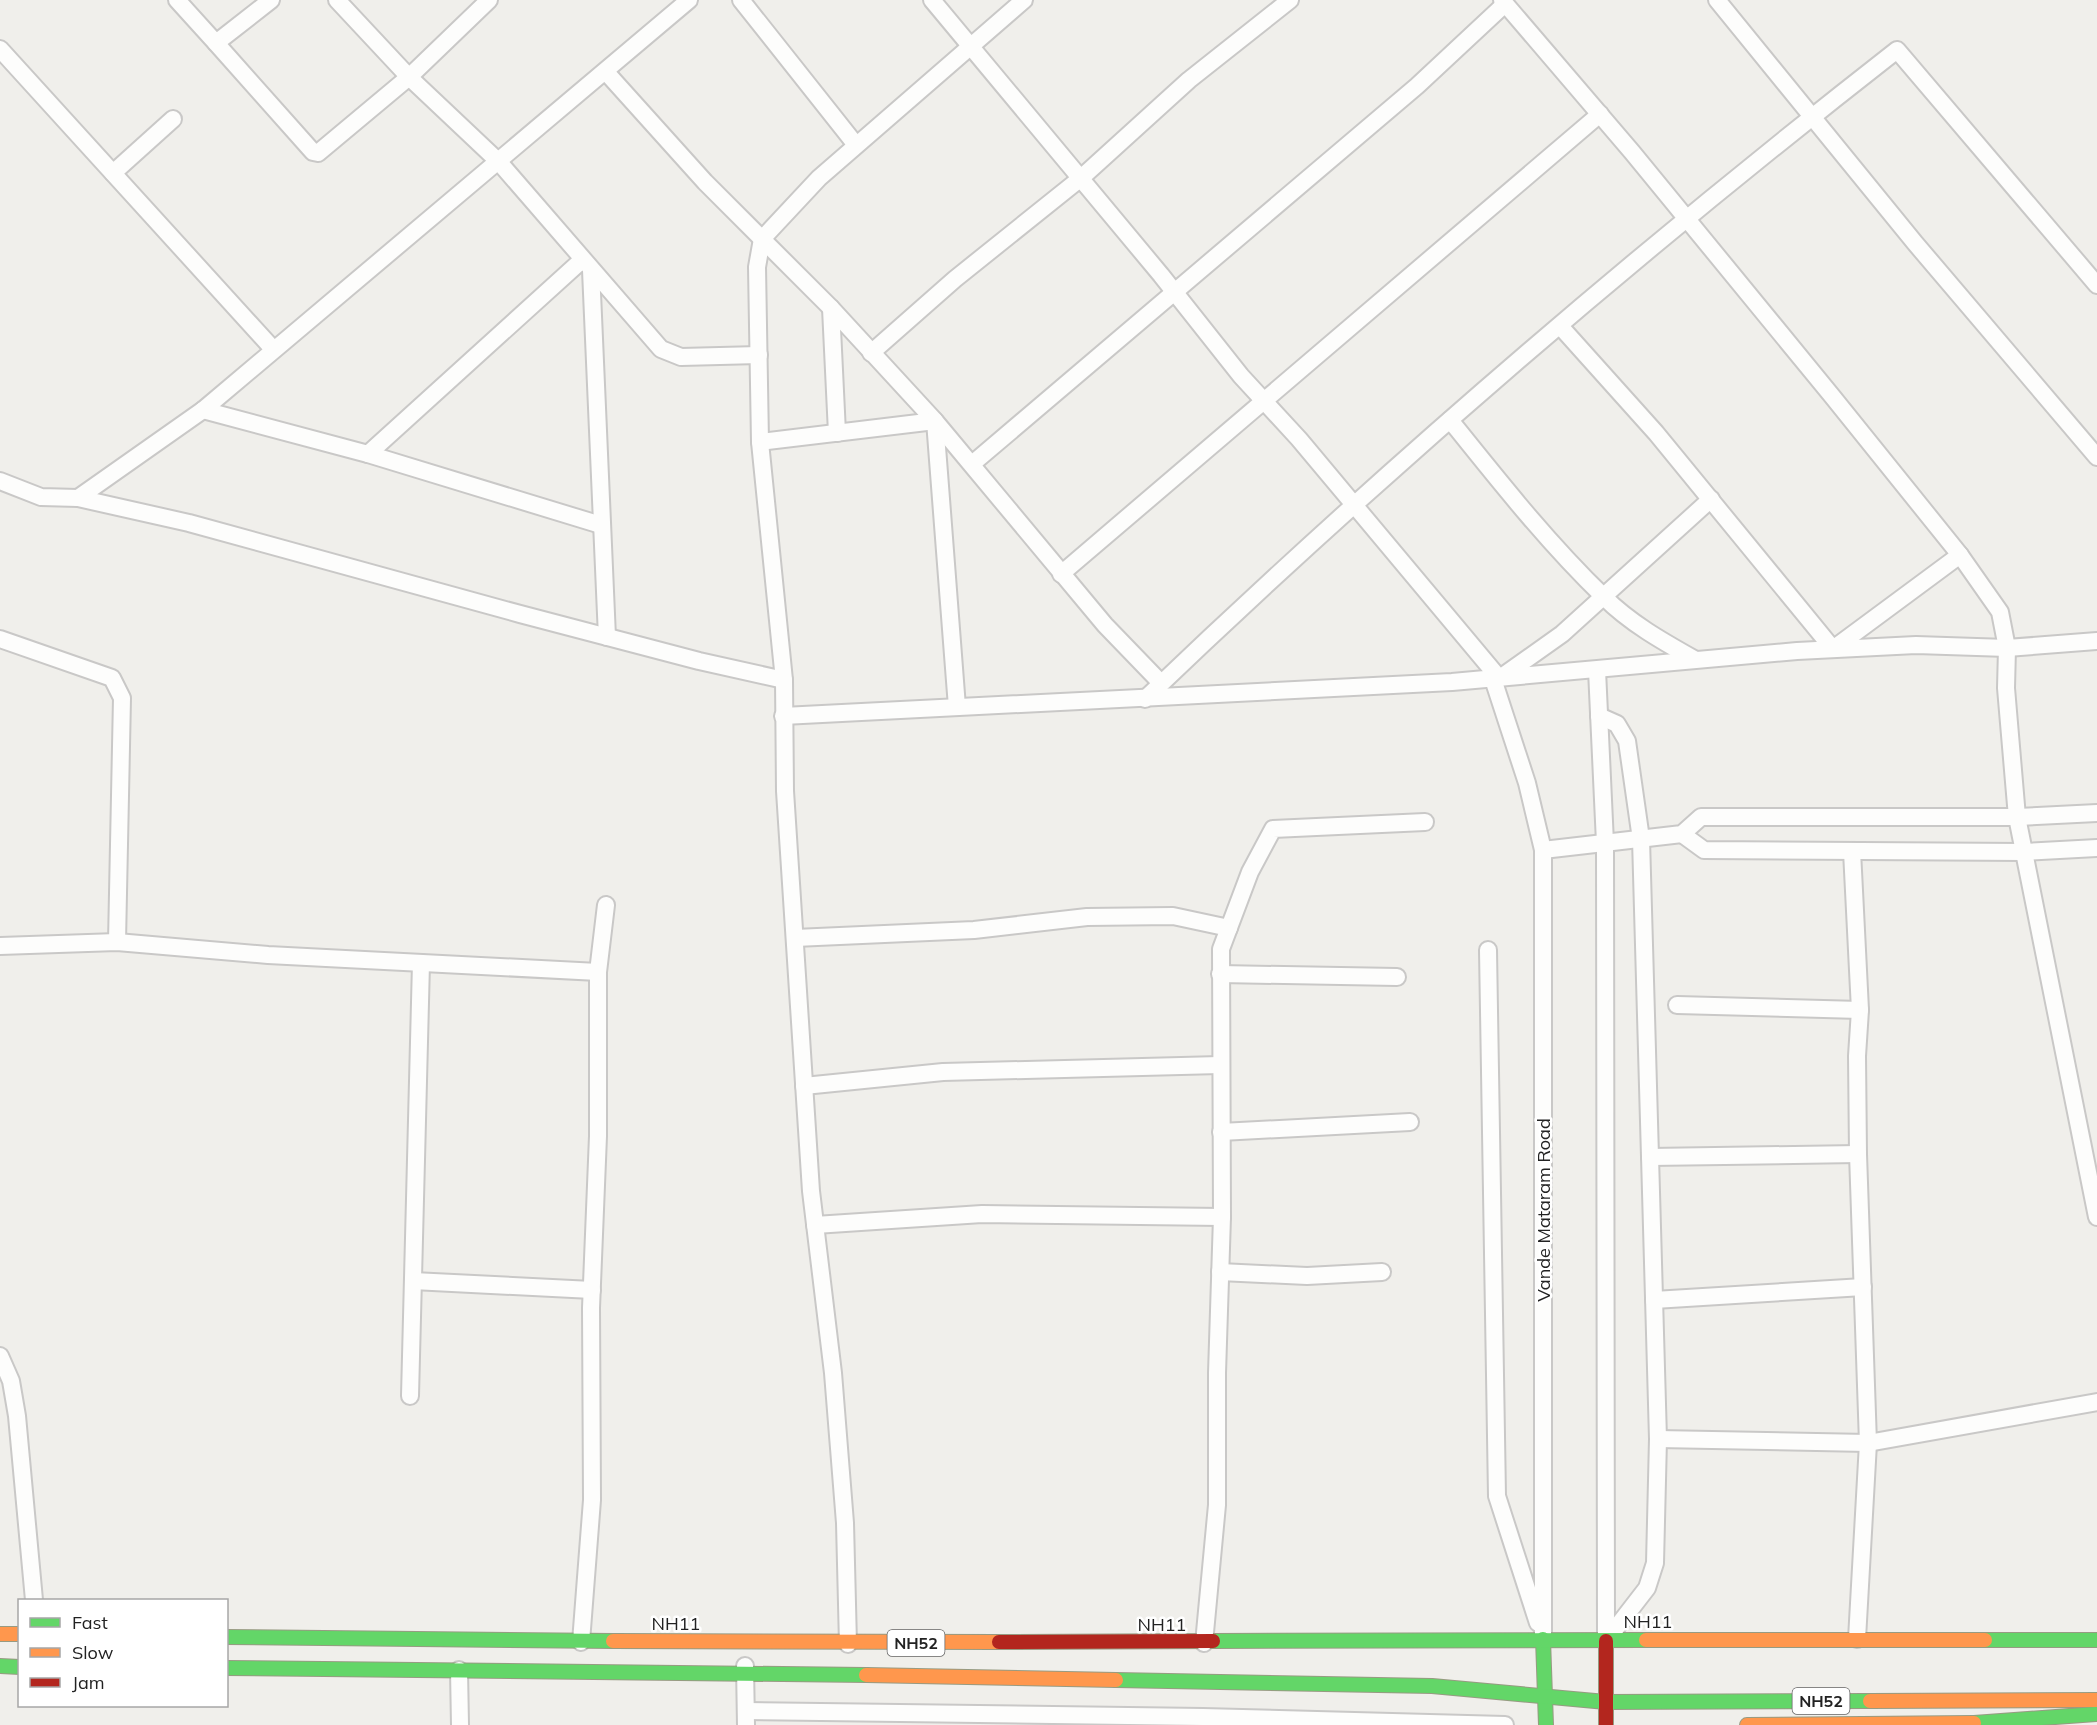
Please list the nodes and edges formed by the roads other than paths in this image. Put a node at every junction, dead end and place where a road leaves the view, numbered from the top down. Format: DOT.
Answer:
graph roads {
  1 [pos="177,0"];
  2 [pos="271,0"];
  3 [pos="337,0"];
  4 [pos="489,0"];
  5 [pos="689,0"];
  6 [pos="741,0"];
  7 [pos="932,0"];
  8 [pos="1024,0"];
  9 [pos="1290,0"];
  10 [pos="1717,0"];
  11 [pos="1504,2"];
  12 [pos="216,42"];
  13 [pos="969,47"];
  14 [pos="0,49"];
  15 [pos="606,72"];
  16 [pos="409,77"];
  17 [pos="1599,114"];
  18 [pos="1813,116"];
  19 [pos="173,119"];
  20 [pos="856,146"];
  21 [pos="499,162"];
  22 [pos="113,173"];
  23 [pos="1081,178"];
  24 [pos="1687,219"];
  25 [pos="762,239"];
  26 [pos="587,265"];
  27 [pos="2097,285"];
  28 [pos="1175,292"];
  29 [pos="831,308"];
  30 [pos="1560,326"];
  31 [pos="273,349"];
  32 [pos="870,353"];
  33 [pos="759,355"];
  34 [pos="1264,401"];
  35 [pos="203,410"];
  36 [pos="1450,420"];
  37 [pos="935,421"];
  38 [pos="837,433"];
  39 [pos="760,442"];
  40 [pos="368,454"];
  41 [pos="2097,457"];
  42 [pos="972,464"];
  43 [pos="0,481"];
  44 [pos="78,498"];
  45 [pos="1711,499"];
  46 [pos="1356,506"];
  47 [pos="601,525"];
  48 [pos="1960,555"];
  49 [pos="1061,574"];
  50 [pos="1604,597"];
  51 [pos="608,637"];
  52 [pos="0,639"];
  53 [pos="2097,641"];
  54 [pos="2007,648"];
  55 [pos="1833,649"];
  56 [pos="1694,660"];
  57 [pos="1597,670"];
  58 [pos="1496,679"];
  59 [pos="784,680"];
  60 [pos="1161,683"];
  61 [pos="1145,699"];
  62 [pos="957,707"];
  63 [pos="1599,716"];
  64 [pos="783,717"];
  65 [pos="2097,813"];
  66 [pos="2017,818"];
  67 [pos="1425,822"];
  68 [pos="1682,834"];
  69 [pos="1641,839"];
  70 [pos="1605,843"];
  71 [pos="2097,848"];
  72 [pos="1543,850"];
  73 [pos="1852,851"];
  74 [pos="2024,852"];
  75 [pos="606,905"];
  76 [pos="1229,928"];
  77 [pos="795,938"];
  78 [pos="117,942"];
  79 [pos="0,946"];
  80 [pos="1488,950"];
  81 [pos="421,963"];
  82 [pos="598,972"];
  83 [pos="1220,974"];
  84 [pos="1397,977"];
  85 [pos="1677,1005"];
  86 [pos="1860,1010"];
  87 [pos="1220,1065"];
  88 [pos="804,1086"];
  89 [pos="1410,1122"];
  90 [pos="1221,1132"];
  91 [pos="1858,1154"];
  92 [pos="1650,1157"];
  93 [pos="1222,1217"];
  94 [pos="2097,1217"];
  95 [pos="815,1225"];
  96 [pos="1220,1272"];
  97 [pos="1382,1272"];
  98 [pos="413,1281"];
  99 [pos="1863,1287"];
  100 [pos="592,1290"];
  101 [pos="1654,1300"];
  102 [pos="0,1356"];
  103 [pos="410,1396"];
  104 [pos="2097,1402"];
  105 [pos="1658,1439"];
  106 [pos="1868,1443"];
  107 [pos="34,1599"];
  108 [pos="0,1634"];
  109 [pos="18,1634"];
  110 [pos="228,1637"];
  111 [pos="1542,1639"];
  112 [pos="1857,1639"];
  113 [pos="2097,1640"];
  114 [pos="1606,1641"];
  115 [pos="581,1642"];
  116 [pos="746,1642"];
  117 [pos="1204,1643"];
  118 [pos="848,1644"];
  119 [pos="0,1666"];
  120 [pos="18,1667"];
  121 [pos="228,1668"];
  122 [pos="459,1670"];
  123 [pos="745,1674"];
  124 [pos="1546,1697"];
  125 [pos="2097,1700"];
  126 [pos="1846,1701"];
  127 [pos="1952,1701"];
  128 [pos="1606,1702"];
  129 [pos="2097,1714"];
  130 [pos="746,1718"];
  131 [pos="866,1719"];
  132 [pos="2077,1720"];
  133 [pos="1814,1723"];
  134 [pos="1494,1724"];
  135 [pos="460,1725"];
  136 [pos="1546,1725"];
  137 [pos="1606,1725"];
  138 [pos="1747,1725"];
  139 [pos="1950,1725"];
  1 -- 12 [label="street"];
  2 -- 12 [label="street"];
  3 -- 16 [label="street"];
  4 -- 16 [label="street"];
  5 -- 15 [label="street"];
  6 -- 20 [label="street"];
  7 -- 13 [label="street"];
  8 -- 13 [label="street"];
  9 -- 23 [label="street"];
  10 -- 18 [label="street"];
  11 -- 17 [label="street"];
  11 -- 28 [label="street"];
  12 -- 16 [label="street"];
  13 -- 20 [label="street"];
  13 -- 23 [label="street"];
  14 -- 22 [label="street"];
  15 -- 21 [label="street"];
  15 -- 25 [label="street"];
  16 -- 21 [label="street"];
  17 -- 24 [label="street"];
  17 -- 34 [label="street"];
  18 -- 24 [label="street"];
  18 -- 27 [label="street"];
  18 -- 41 [label="street"];
  19 -- 22 [label="street"];
  20 -- 25 [label="street"];
  21 -- 26 [label="street"];
  21 -- 31 [label="street"];
  22 -- 31 [label="street"];
  23 -- 28 [label="street"];
  23 -- 32 [label="street"];
  24 -- 30 [label="street"];
  24 -- 48 [label="street"];
  25 -- 29 [label="street"];
  25 -- 33 [label="street"];
  26 -- 33 [label="street"];
  26 -- 40 [label="street"];
  26 -- 47 [label="street"];
  28 -- 34 [label="street"];
  28 -- 42 [label="street"];
  29 -- 32 [label="street"];
  29 -- 38 [label="street"];
  30 -- 36 [label="street"];
  30 -- 45 [label="street"];
  31 -- 35 [label="street"];
  32 -- 37 [label="street"];
  33 -- 39 [label="street"];
  34 -- 46 [label="street"];
  34 -- 49 [label="street"];
  35 -- 40 [label="street"];
  35 -- 44 [label="street"];
  36 -- 46 [label="street"];
  36 -- 50 [label="street"];
  37 -- 38 [label="street"];
  37 -- 42 [label="street"];
  37 -- 62 [label="street"];
  38 -- 39 [label="street"];
  39 -- 59 [label="street"];
  40 -- 47 [label="street"];
  42 -- 49 [label="street"];
  43 -- 44 [label="street"];
  44 -- 51 [label="street"];
  45 -- 50 [label="street"];
  45 -- 55 [label="street"];
  46 -- 58 [label="street"];
  46 -- 60 [label="street"];
  47 -- 51 [label="street"];
  48 -- 54 [label="street"];
  48 -- 55 [label="street"];
  49 -- 60 [label="street"];
  50 -- 56 [label="street"];
  50 -- 58 [label="street"];
  51 -- 59 [label="street"];
  52 -- 78 [label="street"];
  53 -- 54 [label="street"];
  54 -- 55 [label="street"];
  54 -- 66 [label="street"];
  55 -- 56 [label="street"];
  56 -- 57 [label="street"];
  57 -- 58 [label="street"];
  57 -- 63 [label="street"];
  58 -- 61 [label="street"];
  58 -- 72 [label="street, Vande Mataram Road"];
  59 -- 64 [label="street"];
  60 -- 61 [label="street"];
  61 -- 62 [label="street"];
  62 -- 64 [label="street"];
  63 -- 69 [label="street"];
  63 -- 70 [label="street"];
  64 -- 77 [label="street"];
  65 -- 66 [label="street"];
  66 -- 68 [label="street"];
  66 -- 74 [label="street"];
  67 -- 76 [label="street"];
  68 -- 69 [label="street"];
  68 -- 73 [label="street"];
  69 -- 70 [label="street"];
  69 -- 92 [label="street"];
  70 -- 72 [label="street"];
  70 -- 114 [label="street"];
  71 -- 74 [label="street"];
  72 -- 111 [label="street, Vande Mataram Road"];
  73 -- 74 [label="street"];
  73 -- 86 [label="street"];
  74 -- 94 [label="street"];
  75 -- 82 [label="street"];
  76 -- 77 [label="street"];
  76 -- 83 [label="street"];
  77 -- 88 [label="street"];
  78 -- 79 [label="street"];
  78 -- 81 [label="street"];
  80 -- 111 [label="street"];
  81 -- 82 [label="street"];
  81 -- 98 [label="street"];
  82 -- 100 [label="street"];
  83 -- 84 [label="street"];
  83 -- 87 [label="street"];
  85 -- 86 [label="street"];
  86 -- 91 [label="street"];
  87 -- 88 [label="street"];
  87 -- 90 [label="street"];
  88 -- 95 [label="street"];
  89 -- 90 [label="street"];
  90 -- 93 [label="street"];
  91 -- 92 [label="street"];
  91 -- 99 [label="street"];
  92 -- 101 [label="street"];
  93 -- 95 [label="street"];
  93 -- 96 [label="street"];
  95 -- 118 [label="street"];
  96 -- 97 [label="street"];
  96 -- 117 [label="street"];
  98 -- 100 [label="street"];
  98 -- 103 [label="street"];
  99 -- 101 [label="street"];
  99 -- 106 [label="street"];
  100 -- 115 [label="street"];
  101 -- 105 [label="street"];
  102 -- 107 [label="street"];
  104 -- 106 [label="street"];
  105 -- 106 [label="street"];
  105 -- 114 [label="street"];
  106 -- 112 [label="street"];
  108 -- 109 [label="main road"];
  110 -- 115 [label="main road, NH11 / NH52"];
  111 -- 114 [label="main road, NH11 / NH52"];
  111 -- 117 [label="main road, NH11 / NH52"];
  111 -- 124 [label="main road"];
  112 -- 113 [label="main road, NH11 / NH52"];
  112 -- 114 [label="main road, NH11 / NH52"];
  114 -- 128 [label="main road"];
  115 -- 116 [label="main road, NH11 / NH52"];
  116 -- 118 [label="main road, NH11 / NH52"];
  116 -- 123 [label="street"];
  117 -- 118 [label="main road, NH11 / NH52"];
  119 -- 120 [label="main road"];
  121 -- 122 [label="main road, NH52"];
  122 -- 123 [label="main road, NH52"];
  122 -- 135 [label="street"];
  123 -- 124 [label="main road, NH52"];
  123 -- 130 [label="street"];
  124 -- 128 [label="main road, NH52"];
  124 -- 136 [label="main road"];
  125 -- 127 [label="main road, NH52"];
  126 -- 127 [label="main road, NH52"];
  126 -- 128 [label="main road, NH52"];
  126 -- 133 [label="main road"];
  127 -- 139 [label="street"];
  128 -- 137 [label="main road"];
  129 -- 132 [label="main road"];
  130 -- 131 [label="street"];
  131 -- 134 [label="street"];
  132 -- 139 [label="main road"];
  133 -- 138 [label="main road"];
  133 -- 139 [label="main road"];
}
